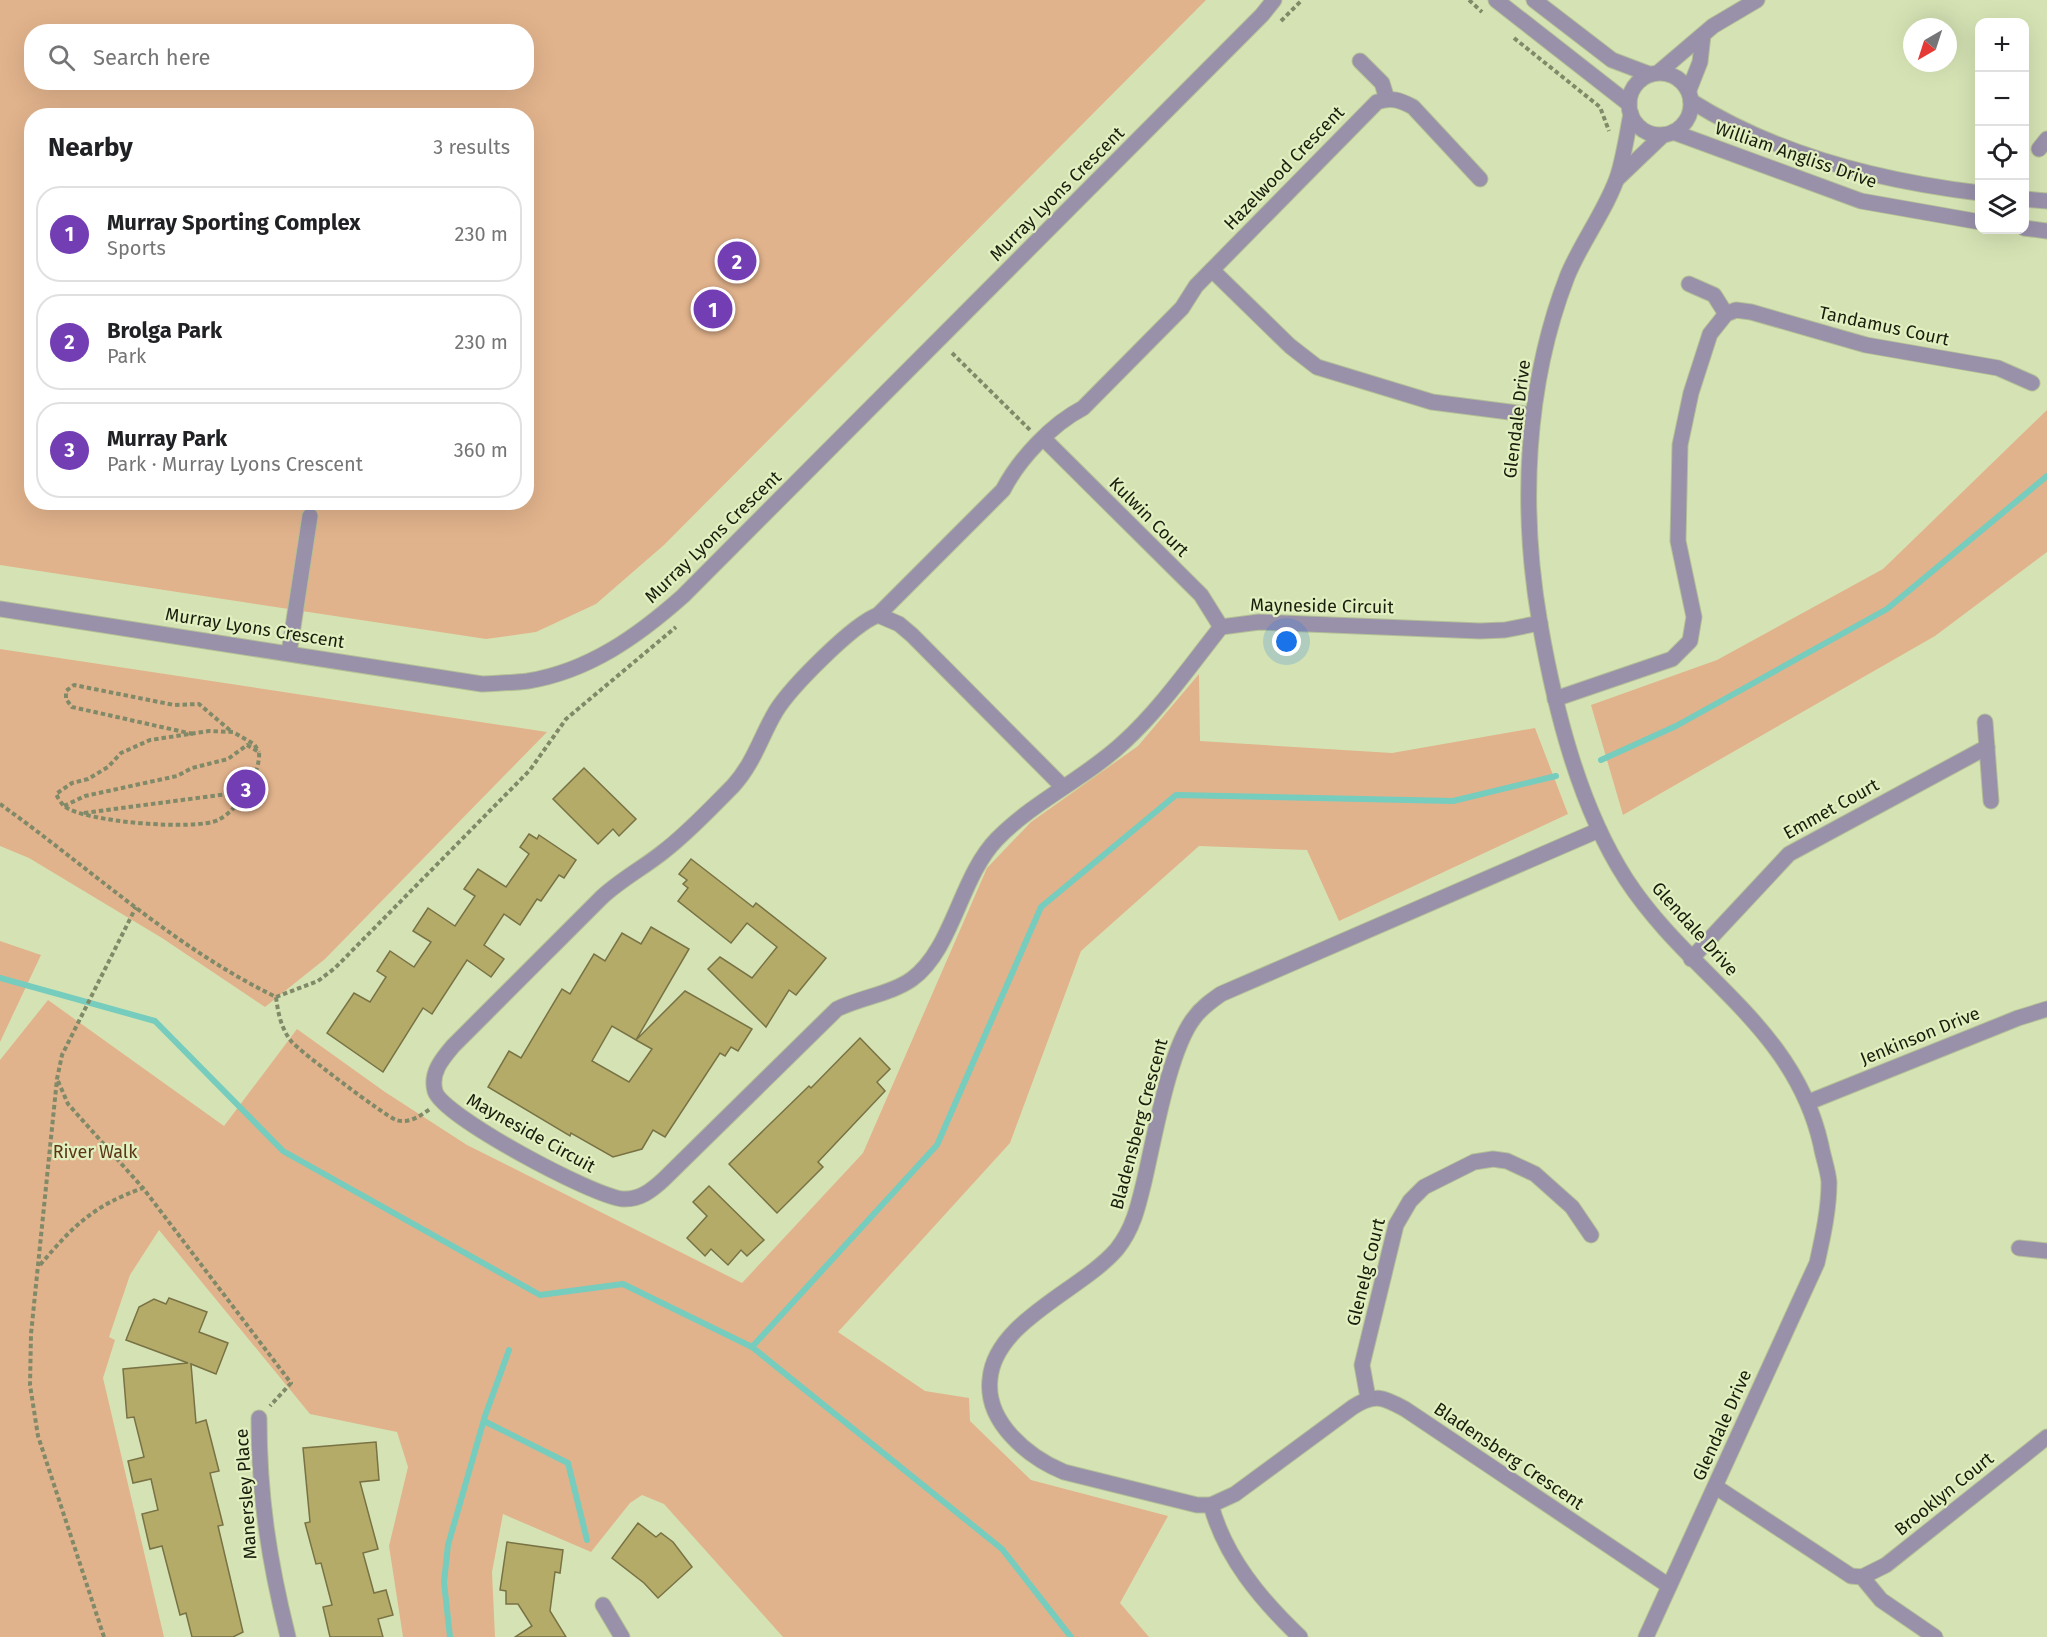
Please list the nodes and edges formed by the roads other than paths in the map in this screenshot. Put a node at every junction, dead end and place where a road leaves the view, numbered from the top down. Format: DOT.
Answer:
graph roads {
  1 [pos="1274,0"];
  2 [pos="1496,0"];
  3 [pos="1534,0"];
  4 [pos="1757,0"];
  5 [pos="1703,34"];
  6 [pos="1360,61"];
  7 [pos="1654,73"];
  8 [pos="1690,96"];
  9 [pos="1387,99"];
  10 [pos="1630,109"];
  11 [pos="1668,134"];
  12 [pos="1617,178"];
  13 [pos="1480,179"];
  14 [pos="1975,192"];
  15 [pos="2029,199"];
  16 [pos="2047,201"];
  17 [pos="1975,221"];
  18 [pos="2029,229"];
  19 [pos="2047,231"];
  20 [pos="1212,270"];
  21 [pos="1689,284"];
  22 [pos="1726,314"];
  23 [pos="2032,383"];
  24 [pos="1533,415"];
  25 [pos="1044,439"];
  26 [pos="310,516"];
  27 [pos="0,609"];
  28 [pos="878,615"];
  29 [pos="1540,623"];
  30 [pos="1221,627"];
  31 [pos="289,653"];
  32 [pos="1555,699"];
  33 [pos="1985,722"];
  34 [pos="1987,747"];
  35 [pos="1063,787"];
  36 [pos="1991,801"];
  37 [pos="1599,830"];
  38 [pos="1691,959"];
  39 [pos="2047,1009"];
  40 [pos="1809,1102"];
  41 [pos="1591,1235"];
  42 [pos="2019,1248"];
  43 [pos="2047,1251"];
  44 [pos="1368,1398"];
  45 [pos="260,1418"];
  46 [pos="2047,1437"];
  47 [pos="1716,1487"];
  48 [pos="1211,1505"];
  49 [pos="1862,1577"];
  50 [pos="1669,1586"];
  51 [pos="603,1605"];
  52 [pos="288,1637"];
  53 [pos="622,1637"];
  54 [pos="1300,1637"];
  55 [pos="1646,1637"];
  56 [pos="1935,1637"];
  1 -- 31 [label="street, Murray Lyons Crescent"];
  2 -- 10 [label="street"];
  3 -- 7 [label="street"];
  4 -- 5 [label="street"];
  5 -- 7 [label="street"];
  5 -- 8 [label="street"];
  6 -- 9 [label="street"];
  7 -- 8 [label="street"];
  7 -- 10 [label="street"];
  8 -- 11 [label="street"];
  8 -- 14 [label="street, William Angliss Drive"];
  9 -- 13 [label="street"];
  9 -- 20 [label="street, Hazelwood Crescent"];
  10 -- 11 [label="street"];
  10 -- 12 [label="street, Glendale Drive"];
  11 -- 12 [label="street, Glendale Drive"];
  11 -- 17 [label="street, William Angliss Drive"];
  12 -- 24 [label="street, Glendale Drive"];
  15 -- 16 [label="street"];
  18 -- 19 [label="street"];
  20 -- 24 [label="street"];
  20 -- 25 [label="street, Hazelwood Crescent"];
  21 -- 22 [label="street"];
  22 -- 23 [label="street, Tandamus Court"];
  22 -- 32 [label="street"];
  24 -- 29 [label="street, Glendale Drive"];
  25 -- 28 [label="street, Mayneside Circuit"];
  25 -- 30 [label="street, Kulwin Court"];
  26 -- 31 [label="street"];
  27 -- 31 [label="street, Murray Lyons Crescent"];
  28 -- 35 [label="street"];
  28 -- 35 [label="street, Mayneside Circuit"];
  29 -- 30 [label="street, Mayneside Circuit"];
  29 -- 32 [label="street, Glendale Drive"];
  30 -- 35 [label="street, Mayneside Circuit"];
  32 -- 37 [label="street, Glendale Drive"];
  33 -- 34 [label="street"];
  34 -- 36 [label="street"];
  34 -- 38 [label="street, Emmet Court"];
  37 -- 38 [label="street, Glendale Drive"];
  37 -- 48 [label="street, Bladensberg Crescent"];
  38 -- 40 [label="street, Glendale Drive"];
  39 -- 40 [label="street, Jenkinson Drive"];
  40 -- 47 [label="street, Glendale Drive"];
  41 -- 44 [label="street, Glenelg Court"];
  42 -- 43 [label="street"];
  44 -- 48 [label="street"];
  44 -- 50 [label="street, Bladensberg Crescent"];
  45 -- 52 [label="street, Manersley Place"];
  46 -- 49 [label="street, Brooklyn Court"];
  47 -- 49 [label="street"];
  47 -- 50 [label="street, Glendale Drive"];
  48 -- 54 [label="street"];
  49 -- 56 [label="street"];
  50 -- 55 [label="street, Glendale Drive"];
  51 -- 53 [label="street"];
}
